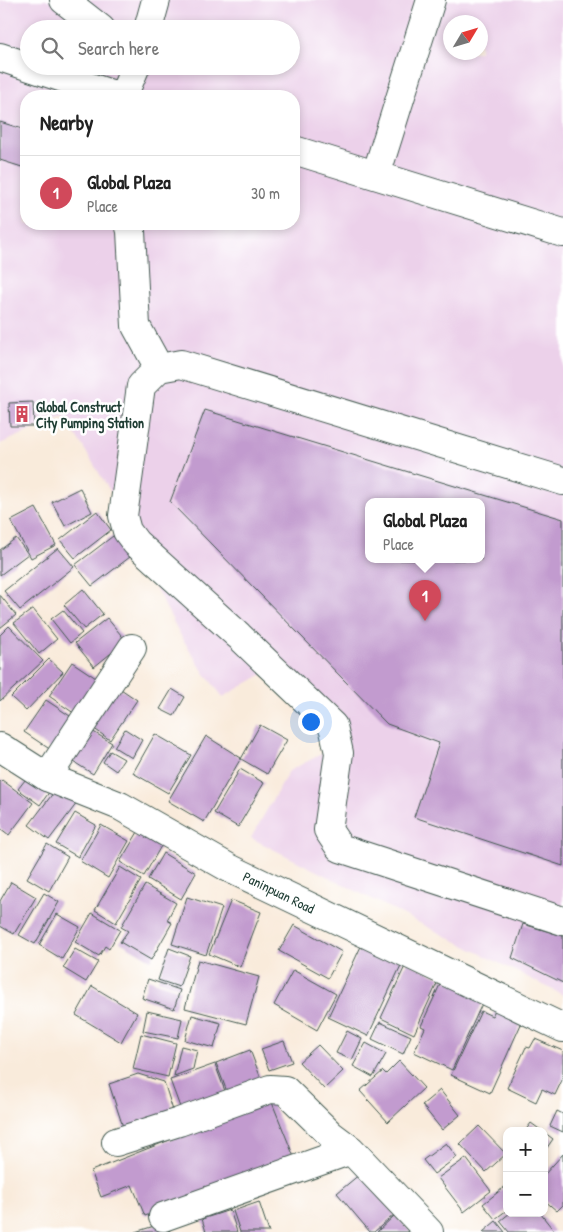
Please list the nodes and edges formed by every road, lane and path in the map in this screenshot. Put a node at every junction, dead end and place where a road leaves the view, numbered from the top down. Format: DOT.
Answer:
graph roads {
  1 [pos="64,0"];
  2 [pos="156,0"];
  3 [pos="432,0"];
  4 [pos="90,20"];
  5 [pos="150,20"];
  6 [pos="0,57"];
  7 [pos="20,64"];
  8 [pos="54,75"];
  9 [pos="132,75"];
  10 [pos="99,90"];
  11 [pos="126,90"];
  12 [pos="300,152"];
  13 [pos="376,176"];
  14 [pos="131,230"];
  15 [pos="563,233"];
  16 [pos="159,368"];
  17 [pos="563,481"];
  18 [pos="132,648"];
  19 [pos="1,749"];
  20 [pos="48,777"];
  21 [pos="563,921"];
  22 [pos="563,1028"];
  23 [pos="116,1142"];
  24 [pos="351,1150"];
  25 [pos="163,1217"];
  26 [pos="429,1232"];
  1 -- 4 [label="street"];
  2 -- 5 [label="street"];
  3 -- 13 [label="street"];
  6 -- 7 [label="street"];
  8 -- 10 [label="street"];
  9 -- 11 [label="street"];
  12 -- 13 [label="street"];
  13 -- 15 [label="street"];
  14 -- 16 [label="street"];
  16 -- 17 [label="street"];
  16 -- 21 [label="street"];
  18 -- 20 [label="street"];
  19 -- 20 [label="street, Paninpuan Road"];
  20 -- 22 [label="street, Paninpuan Road"];
  23 -- 24 [label="street"];
  24 -- 25 [label="street"];
  24 -- 26 [label="street"];
}
